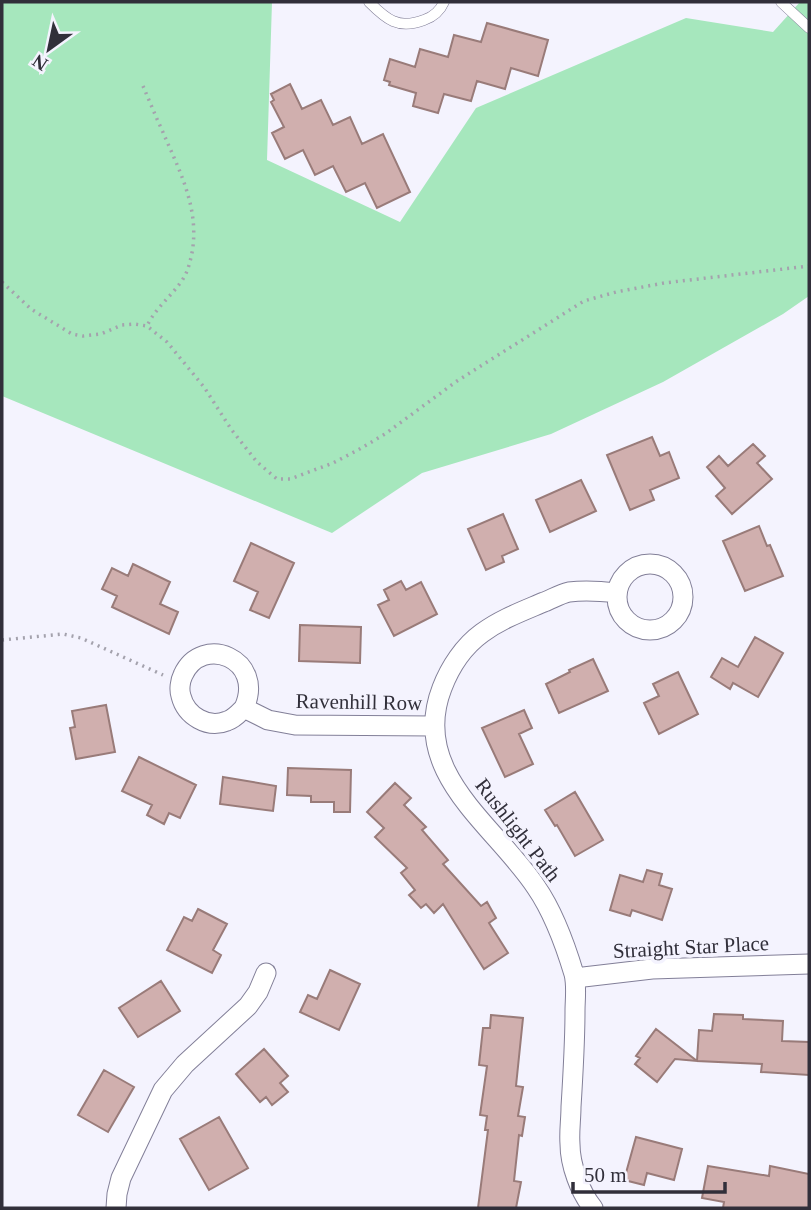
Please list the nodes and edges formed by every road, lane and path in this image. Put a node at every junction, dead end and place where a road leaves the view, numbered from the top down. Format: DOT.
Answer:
graph roads {
  1 [pos="369,2"];
  2 [pos="444,2"];
  3 [pos="781,2"];
  4 [pos="809,28"];
  5 [pos="143,86"];
  6 [pos="809,266"];
  7 [pos="2,282"];
  8 [pos="147,326"];
  9 [pos="616,593"];
  10 [pos="2,640"];
  11 [pos="181,679"];
  12 [pos="244,708"];
  13 [pos="433,726"];
  14 [pos="809,964"];
  15 [pos="266,973"];
  16 [pos="575,978"];
  17 [pos="116,1208"];
  18 [pos="593,1208"];
  1 -- 2 [label="lane"];
  3 -- 4 [label="lane"];
  5 -- 8 [label="path"];
  6 -- 8 [label="path"];
  7 -- 8 [label="path"];
  9 -- 13 [label="street, Rushlight Path"];
  10 -- 11 [label="path"];
  11 -- 12 [label="street"];
  11 -- 12 [label="street"];
  12 -- 13 [label="street, Ravenhill Row"];
  13 -- 16 [label="street, Rushlight Path"];
  14 -- 16 [label="street, Straight Star Place"];
  15 -- 17 [label="street"];
  16 -- 18 [label="street, Rushlight Path"];
}
